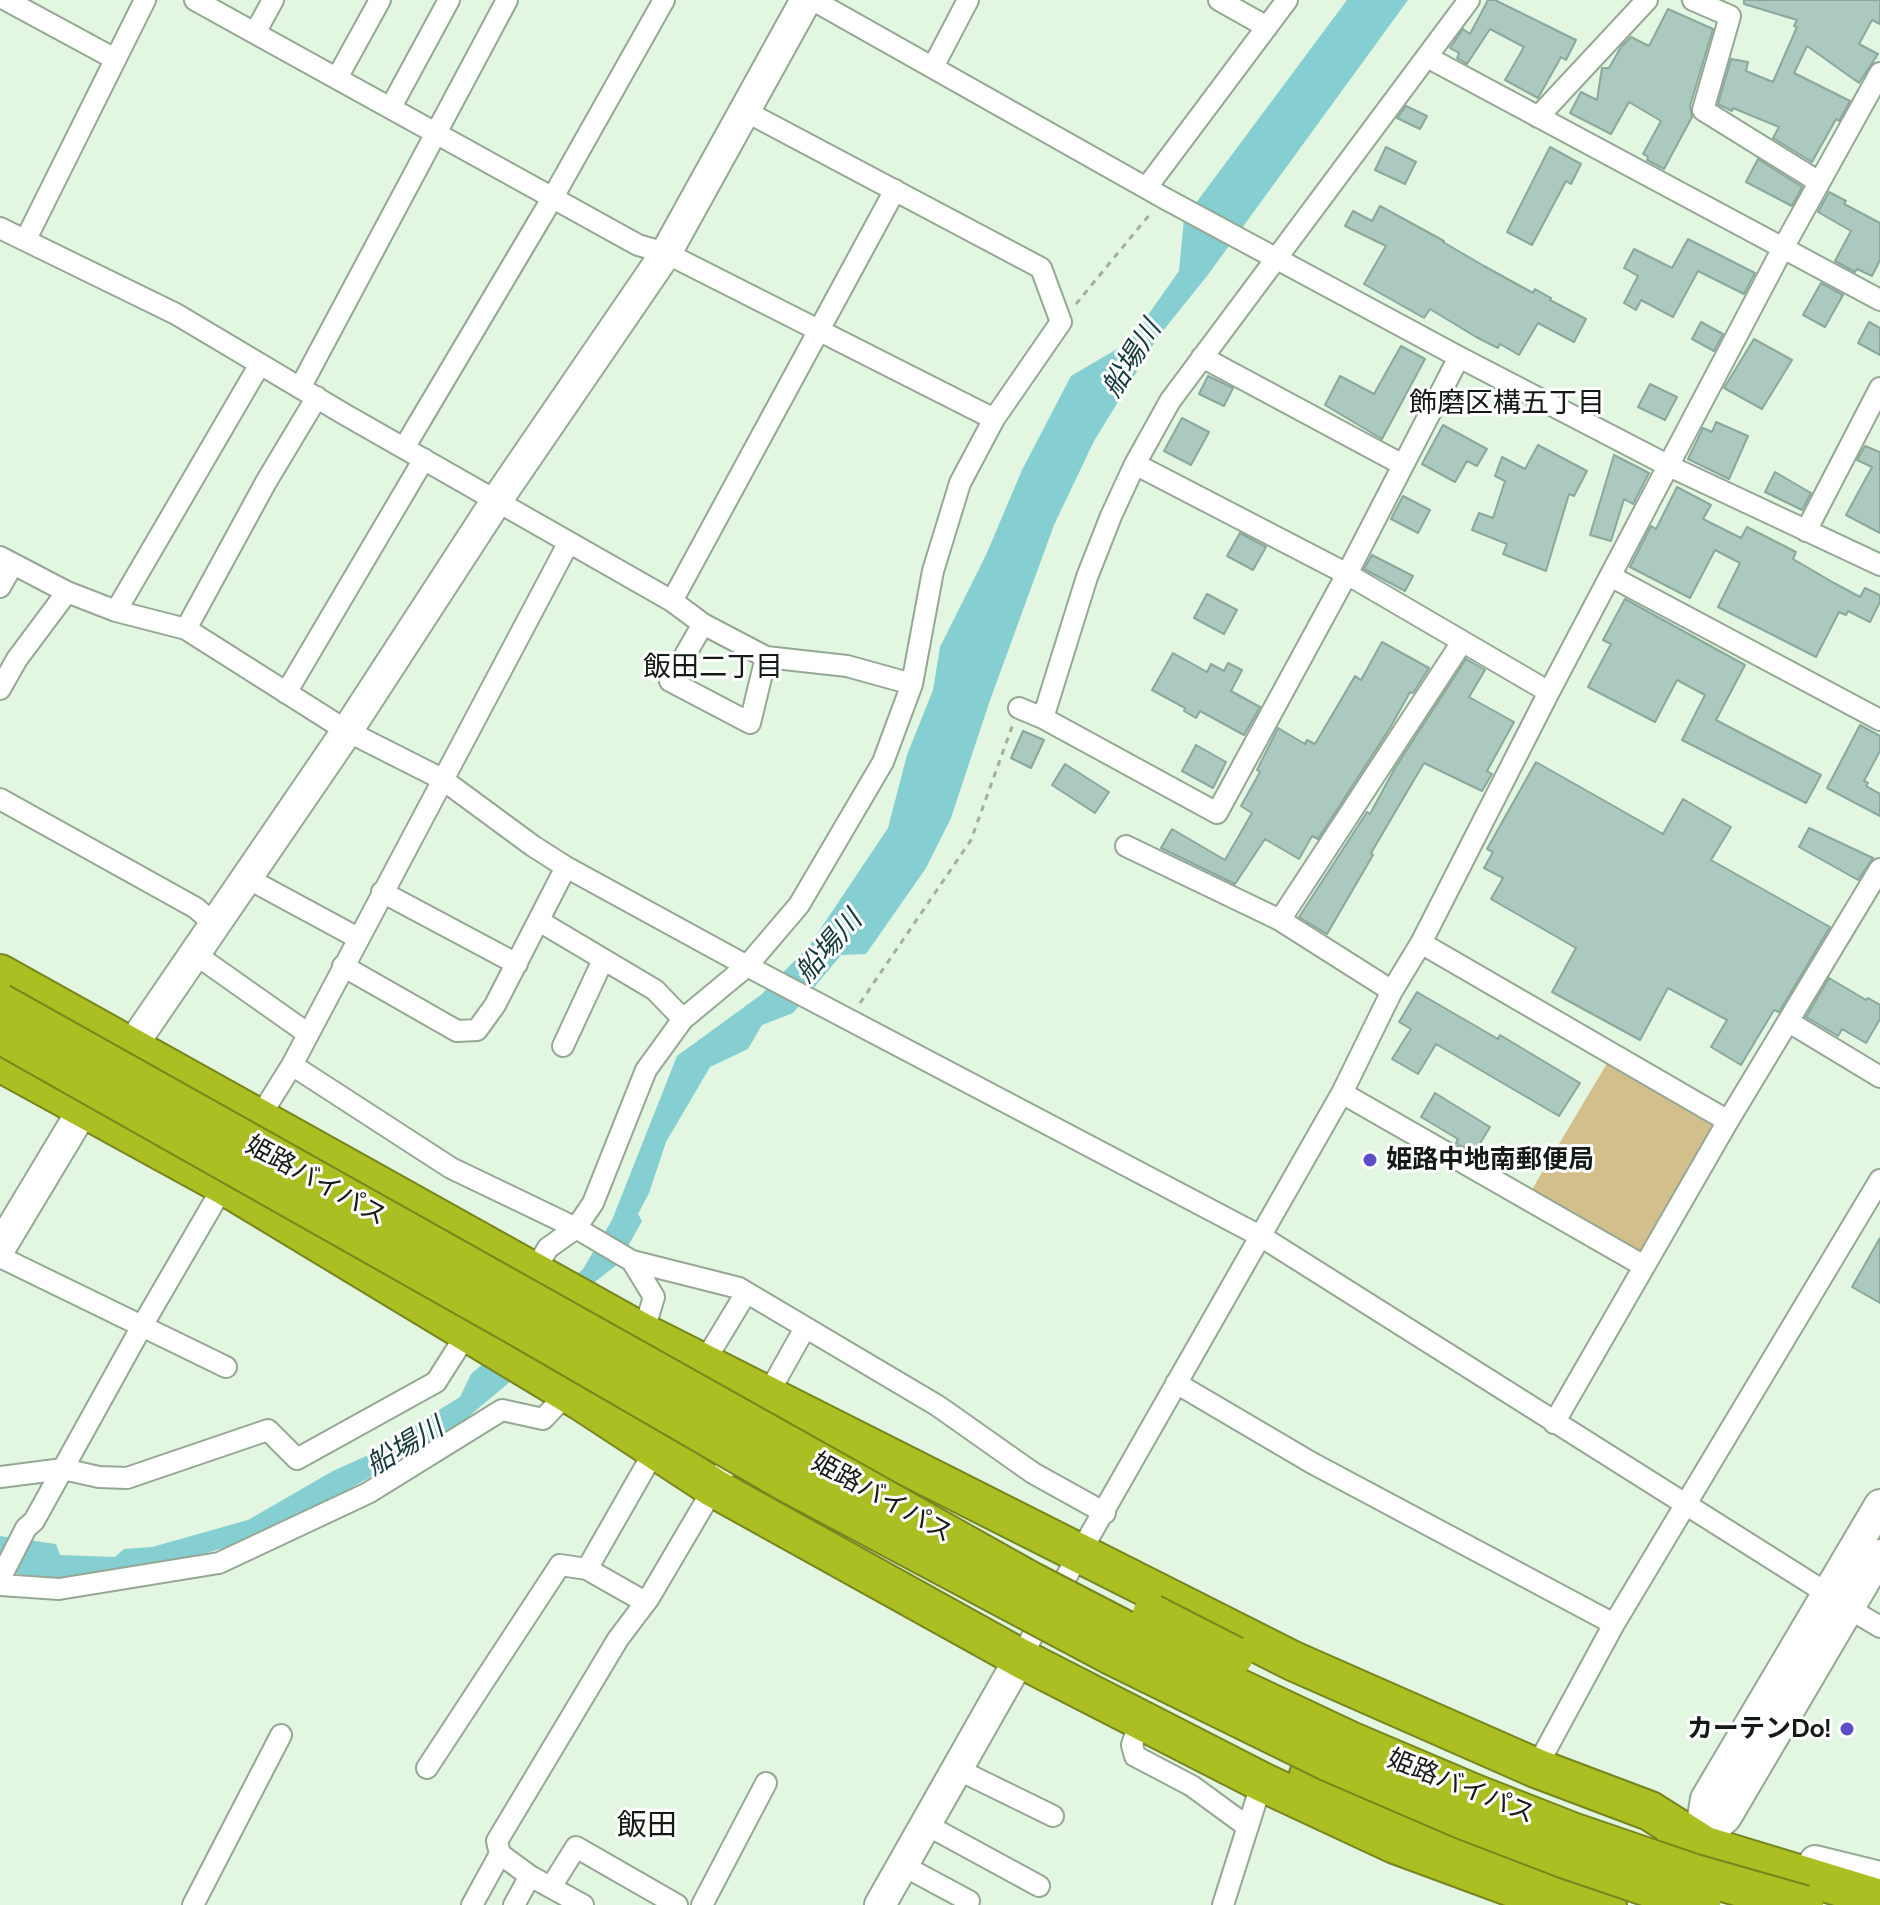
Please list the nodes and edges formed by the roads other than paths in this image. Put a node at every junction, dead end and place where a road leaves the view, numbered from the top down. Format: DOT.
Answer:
graph roads {
  1 [pos="6,0"];
  2 [pos="145,0"];
  3 [pos="195,0"];
  4 [pos="273,0"];
  5 [pos="380,0"];
  6 [pos="449,0"];
  7 [pos="507,0"];
  8 [pos="664,0"];
  9 [pos="806,0"];
  10 [pos="813,0"];
  11 [pos="968,0"];
  12 [pos="1219,0"];
  13 [pos="1287,0"];
  14 [pos="1469,0"];
  15 [pos="1647,0"];
  16 [pos="1693,0"];
  17 [pos="1267,27"];
  18 [pos="255,33"];
  19 [pos="1427,57"];
  20 [pos="115,59"];
  21 [pos="933,67"];
  22 [pos="1880,73"];
  23 [pos="337,78"];
  24 [pos="391,107"];
  25 [pos="745,111"];
  26 [pos="1538,117"];
  27 [pos="437,133"];
  28 [pos="1819,182"];
  29 [pos="895,190"];
  30 [pos="1155,192"];
  31 [pos="553,197"];
  32 [pos="0,228"];
  33 [pos="26,239"];
  34 [pos="1783,248"];
  35 [pos="666,253"];
  36 [pos="1275,259"];
  37 [pos="1880,300"];
  38 [pos="818,329"];
  39 [pos="1202,357"];
  40 [pos="1459,357"];
  41 [pos="260,364"];
  42 [pos="1880,388"];
  43 [pos="308,392"];
  44 [pos="994,419"];
  45 [pos="404,448"];
  46 [pos="424,459"];
  47 [pos="1135,464"];
  48 [pos="1403,465"];
  49 [pos="1669,466"];
  50 [pos="497,500"];
  51 [pos="1806,531"];
  52 [pos="569,542"];
  53 [pos="6,561"];
  54 [pos="1880,565"];
  55 [pos="1347,574"];
  56 [pos="1610,576"];
  57 [pos="0,587"];
  58 [pos="67,592"];
  59 [pos="672,601"];
  60 [pos="116,611"];
  61 [pos="703,624"];
  62 [pos="186,629"];
  63 [pos="1462,642"];
  64 [pos="766,657"];
  65 [pos="912,684"];
  66 [pos="0,689"];
  67 [pos="1549,692"];
  68 [pos="286,693"];
  69 [pos="1019,708"];
  70 [pos="1043,718"];
  71 [pos="1880,720"];
  72 [pos="347,731"];
  73 [pos="442,779"];
  74 [pos="0,799"];
  75 [pos="1126,846"];
  76 [pos="566,867"];
  77 [pos="1880,869"];
  78 [pos="247,878"];
  79 [pos="382,892"];
  80 [pos="1280,920"];
  81 [pos="539,921"];
  82 [pos="215,925"];
  83 [pos="358,938"];
  84 [pos="1421,943"];
  85 [pos="195,954"];
  86 [pos="603,960"];
  87 [pos="517,964"];
  88 [pos="343,966"];
  89 [pos="747,966"];
  90 [pos="0,974"];
  91 [pos="1392,991"];
  92 [pos="0,1003"];
  93 [pos="683,1019"];
  94 [pos="1789,1022"];
  95 [pos="307,1033"];
  96 [pos="0,1034"];
  97 [pos="563,1046"];
  98 [pos="131,1047"];
  99 [pos="0,1062"];
  100 [pos="292,1065"];
  101 [pos="1880,1077"];
  102 [pos="1342,1093"];
  103 [pos="84,1108"];
  104 [pos="259,1118"];
  105 [pos="1728,1121"];
  106 [pos="1880,1180"];
  107 [pos="224,1185"];
  108 [pos="576,1228"];
  109 [pos="1262,1237"];
  110 [pos="0,1248"];
  111 [pos="0,1257"];
  112 [pos="632,1261"];
  113 [pos="1644,1266"];
  114 [pos="533,1273"];
  115 [pos="746,1293"];
  116 [pos="142,1326"];
  117 [pos="805,1328"];
  118 [pos="463,1340"];
  119 [pos="642,1348"];
  120 [pos="703,1364"];
  121 [pos="226,1367"];
  122 [pos="1176,1383"];
  123 [pos="767,1396"];
  124 [pos="575,1398"];
  125 [pos="1554,1423"];
  126 [pos="655,1450"];
  127 [pos="63,1469"];
  128 [pos="0,1477"];
  129 [pos="790,1484"];
  130 [pos="714,1488"];
  131 [pos="1688,1504"];
  132 [pos="1880,1505"];
  133 [pos="1105,1513"];
  134 [pos="1080,1555"];
  135 [pos="1880,1555"];
  136 [pos="587,1569"];
  137 [pos="0,1582"];
  138 [pos="1838,1601"];
  139 [pos="645,1602"];
  140 [pos="1614,1624"];
  141 [pos="1880,1627"];
  142 [pos="1020,1658"];
  143 [pos="1140,1720"];
  144 [pos="281,1735"];
  145 [pos="427,1768"];
  146 [pos="1536,1768"];
  147 [pos="957,1769"];
  148 [pos="1262,1782"];
  149 [pos="766,1783"];
  150 [pos="1053,1816"];
  151 [pos="925,1824"];
  152 [pos="1248,1827"];
  153 [pos="1699,1842"];
  154 [pos="500,1854"];
  155 [pos="902,1865"];
  156 [pos="530,1876"];
  157 [pos="1878,1878"];
  158 [pos="1039,1886"];
  159 [pos="551,1887"];
  160 [pos="969,1901"];
  161 [pos="1225,1904"];
  162 [pos="193,1905"];
  163 [pos="472,1905"];
  164 [pos="514,1905"];
  165 [pos="583,1905"];
  166 [pos="677,1905"];
  167 [pos="702,1905"];
  168 [pos="880,1905"];
  169 [pos="1573,1905"];
  170 [pos="1607,1905"];
  171 [pos="1658,1905"];
  172 [pos="1701,1905"];
  173 [pos="1804,1905"];
  1 -- 20 [label="street"];
  2 -- 20 [label="street"];
  3 -- 18 [label="street"];
  4 -- 18 [label="street"];
  5 -- 23 [label="street"];
  6 -- 24 [label="street"];
  7 -- 27 [label="street"];
  8 -- 31 [label="street"];
  9 -- 25 [label="street"];
  10 -- 21 [label="street"];
  11 -- 21 [label="street"];
  12 -- 17 [label="street"];
  13 -- 17 [label="street"];
  14 -- 19 [label="street"];
  15 -- 26 [label="street"];
  16 -- 28 [label="street"];
  17 -- 30 [label="street"];
  18 -- 23 [label="street"];
  19 -- 26 [label="street"];
  19 -- 36 [label="street"];
  20 -- 33 [label="street"];
  21 -- 30 [label="street"];
  22 -- 28 [label="street"];
  23 -- 24 [label="street"];
  24 -- 27 [label="street"];
  25 -- 29 [label="street"];
  25 -- 35 [label="street"];
  26 -- 34 [label="street"];
  27 -- 31 [label="street"];
  27 -- 43 [label="street"];
  28 -- 34 [label="street"];
  29 -- 38 [label="street"];
  29 -- 44 [label="street"];
  30 -- 36 [label="street"];
  31 -- 35 [label="street"];
  31 -- 45 [label="street"];
  32 -- 33 [label="street"];
  33 -- 41 [label="street"];
  34 -- 37 [label="street"];
  34 -- 49 [label="street"];
  35 -- 38 [label="street"];
  35 -- 50 [label="street"];
  36 -- 39 [label="street"];
  36 -- 40 [label="street"];
  38 -- 44 [label="street"];
  38 -- 59 [label="street"];
  39 -- 47 [label="street"];
  39 -- 48 [label="street"];
  40 -- 48 [label="street"];
  40 -- 49 [label="street"];
  41 -- 43 [label="street"];
  41 -- 60 [label="street"];
  42 -- 51 [label="street"];
  43 -- 45 [label="street"];
  43 -- 62 [label="street"];
  44 -- 65 [label="street"];
  45 -- 46 [label="street"];
  46 -- 50 [label="street"];
  46 -- 68 [label="street"];
  47 -- 55 [label="street"];
  47 -- 70 [label="street"];
  48 -- 55 [label="street"];
  49 -- 51 [label="street"];
  49 -- 56 [label="street"];
  50 -- 52 [label="street"];
  50 -- 72 [label="street"];
  51 -- 54 [label="street"];
  52 -- 59 [label="street"];
  52 -- 73 [label="street"];
  53 -- 57 [label="street"];
  53 -- 58 [label="street"];
  55 -- 63 [label="street"];
  55 -- 70 [label="street"];
  56 -- 67 [label="street"];
  56 -- 71 [label="street"];
  58 -- 60 [label="street"];
  58 -- 66 [label="street"];
  59 -- 61 [label="street"];
  60 -- 62 [label="street"];
  61 -- 64 [label="street"];
  61 -- 64 [label="street"];
  62 -- 68 [label="street"];
  63 -- 67 [label="street"];
  63 -- 80 [label="street"];
  64 -- 65 [label="street"];
  65 -- 89 [label="street"];
  67 -- 84 [label="street"];
  68 -- 72 [label="street"];
  69 -- 70 [label="street"];
  72 -- 73 [label="street"];
  72 -- 78 [label="street"];
  73 -- 76 [label="street"];
  73 -- 79 [label="street"];
  74 -- 82 [label="street"];
  75 -- 80 [label="street"];
  76 -- 81 [label="street"];
  76 -- 89 [label="street"];
  77 -- 94 [label="street"];
  78 -- 82 [label="street"];
  78 -- 83 [label="street"];
  79 -- 83 [label="street"];
  79 -- 87 [label="street"];
  80 -- 91 [label="street"];
  81 -- 86 [label="street"];
  81 -- 87 [label="street"];
  82 -- 85 [label="street"];
  83 -- 88 [label="street"];
  84 -- 91 [label="street"];
  84 -- 105 [label="street"];
  85 -- 95 [label="street"];
  85 -- 98 [label="street"];
  86 -- 93 [label="street"];
  86 -- 97 [label="street"];
  87 -- 88 [label="street"];
  88 -- 95 [label="street"];
  89 -- 93 [label="street"];
  89 -- 109 [label="street"];
  90 -- 98 [label="highway"];
  91 -- 102 [label="street"];
  92 -- 119 [label="highway, 姫路バイパス, bridge"];
  93 -- 108 [label="street"];
  94 -- 101 [label="street"];
  94 -- 105 [label="street"];
  95 -- 100 [label="street"];
  96 -- 129 [label="highway, 姫路バイパス, bridge"];
  98 -- 103 [label="street"];
  98 -- 104 [label="highway"];
  99 -- 103 [label="highway"];
  100 -- 104 [label="street"];
  100 -- 108 [label="street"];
  102 -- 109 [label="street"];
  102 -- 113 [label="street"];
  103 -- 107 [label="highway"];
  103 -- 110 [label="street"];
  104 -- 114 [label="highway"];
  105 -- 113 [label="street"];
  106 -- 131 [label="street"];
  107 -- 116 [label="street"];
  107 -- 118 [label="highway"];
  108 -- 112 [label="street"];
  108 -- 114 [label="street"];
  109 -- 122 [label="street"];
  109 -- 125 [label="street"];
  111 -- 116 [label="street"];
  112 -- 115 [label="street"];
  112 -- 119 [label="street"];
  113 -- 125 [label="street"];
  114 -- 119 [label="highway"];
  115 -- 117 [label="street"];
  115 -- 120 [label="street"];
  116 -- 121 [label="street"];
  116 -- 127 [label="street"];
  117 -- 123 [label="street"];
  117 -- 133 [label="street"];
  118 -- 124 [label="highway"];
  118 -- 127 [label="street"];
  119 -- 120 [label="highway"];
  119 -- 124 [label="street"];
  119 -- 153 [label="highway, bridge"];
  119 -- 173 [label="highway, 姫路バイパス, bridge"];
  120 -- 123 [label="highway"];
  122 -- 133 [label="street"];
  122 -- 140 [label="street"];
  123 -- 130 [label="street"];
  123 -- 134 [label="highway"];
  124 -- 126 [label="highway"];
  124 -- 137 [label="street"];
  125 -- 131 [label="street"];
  126 -- 130 [label="highway"];
  126 -- 136 [label="street"];
  127 -- 128 [label="street"];
  127 -- 137 [label="street"];
  129 -- 170 [label="highway, bridge"];
  129 -- 172 [label="highway, 姫路バイパス, bridge"];
  130 -- 139 [label="street"];
  130 -- 142 [label="highway"];
  131 -- 138 [label="street"];
  131 -- 140 [label="street"];
  132 -- 138 [label="street"];
  133 -- 134 [label="street"];
  134 -- 142 [label="street"];
  134 -- 146 [label="highway"];
  135 -- 138 [label="street"];
  136 -- 139 [label="street"];
  136 -- 145 [label="street"];
  138 -- 141 [label="street"];
  138 -- 153 [label="street"];
  139 -- 154 [label="street"];
  140 -- 146 [label="street"];
  142 -- 143 [label="highway"];
  142 -- 147 [label="street"];
  143 -- 148 [label="highway"];
  143 -- 152 [label="street"];
  144 -- 162 [label="street"];
  146 -- 153 [label="highway"];
  147 -- 150 [label="street"];
  147 -- 151 [label="street"];
  148 -- 152 [label="street"];
  148 -- 169 [label="highway"];
  149 -- 167 [label="street"];
  151 -- 155 [label="street"];
  151 -- 158 [label="street"];
  152 -- 161 [label="street"];
  153 -- 157 [label="highway"];
  153 -- 171 [label="street"];
  154 -- 156 [label="street"];
  154 -- 163 [label="street"];
  155 -- 160 [label="street"];
  155 -- 168 [label="street"];
  156 -- 159 [label="street"];
  156 -- 164 [label="street"];
  159 -- 165 [label="street"];
  159 -- 166 [label="street"];
}
